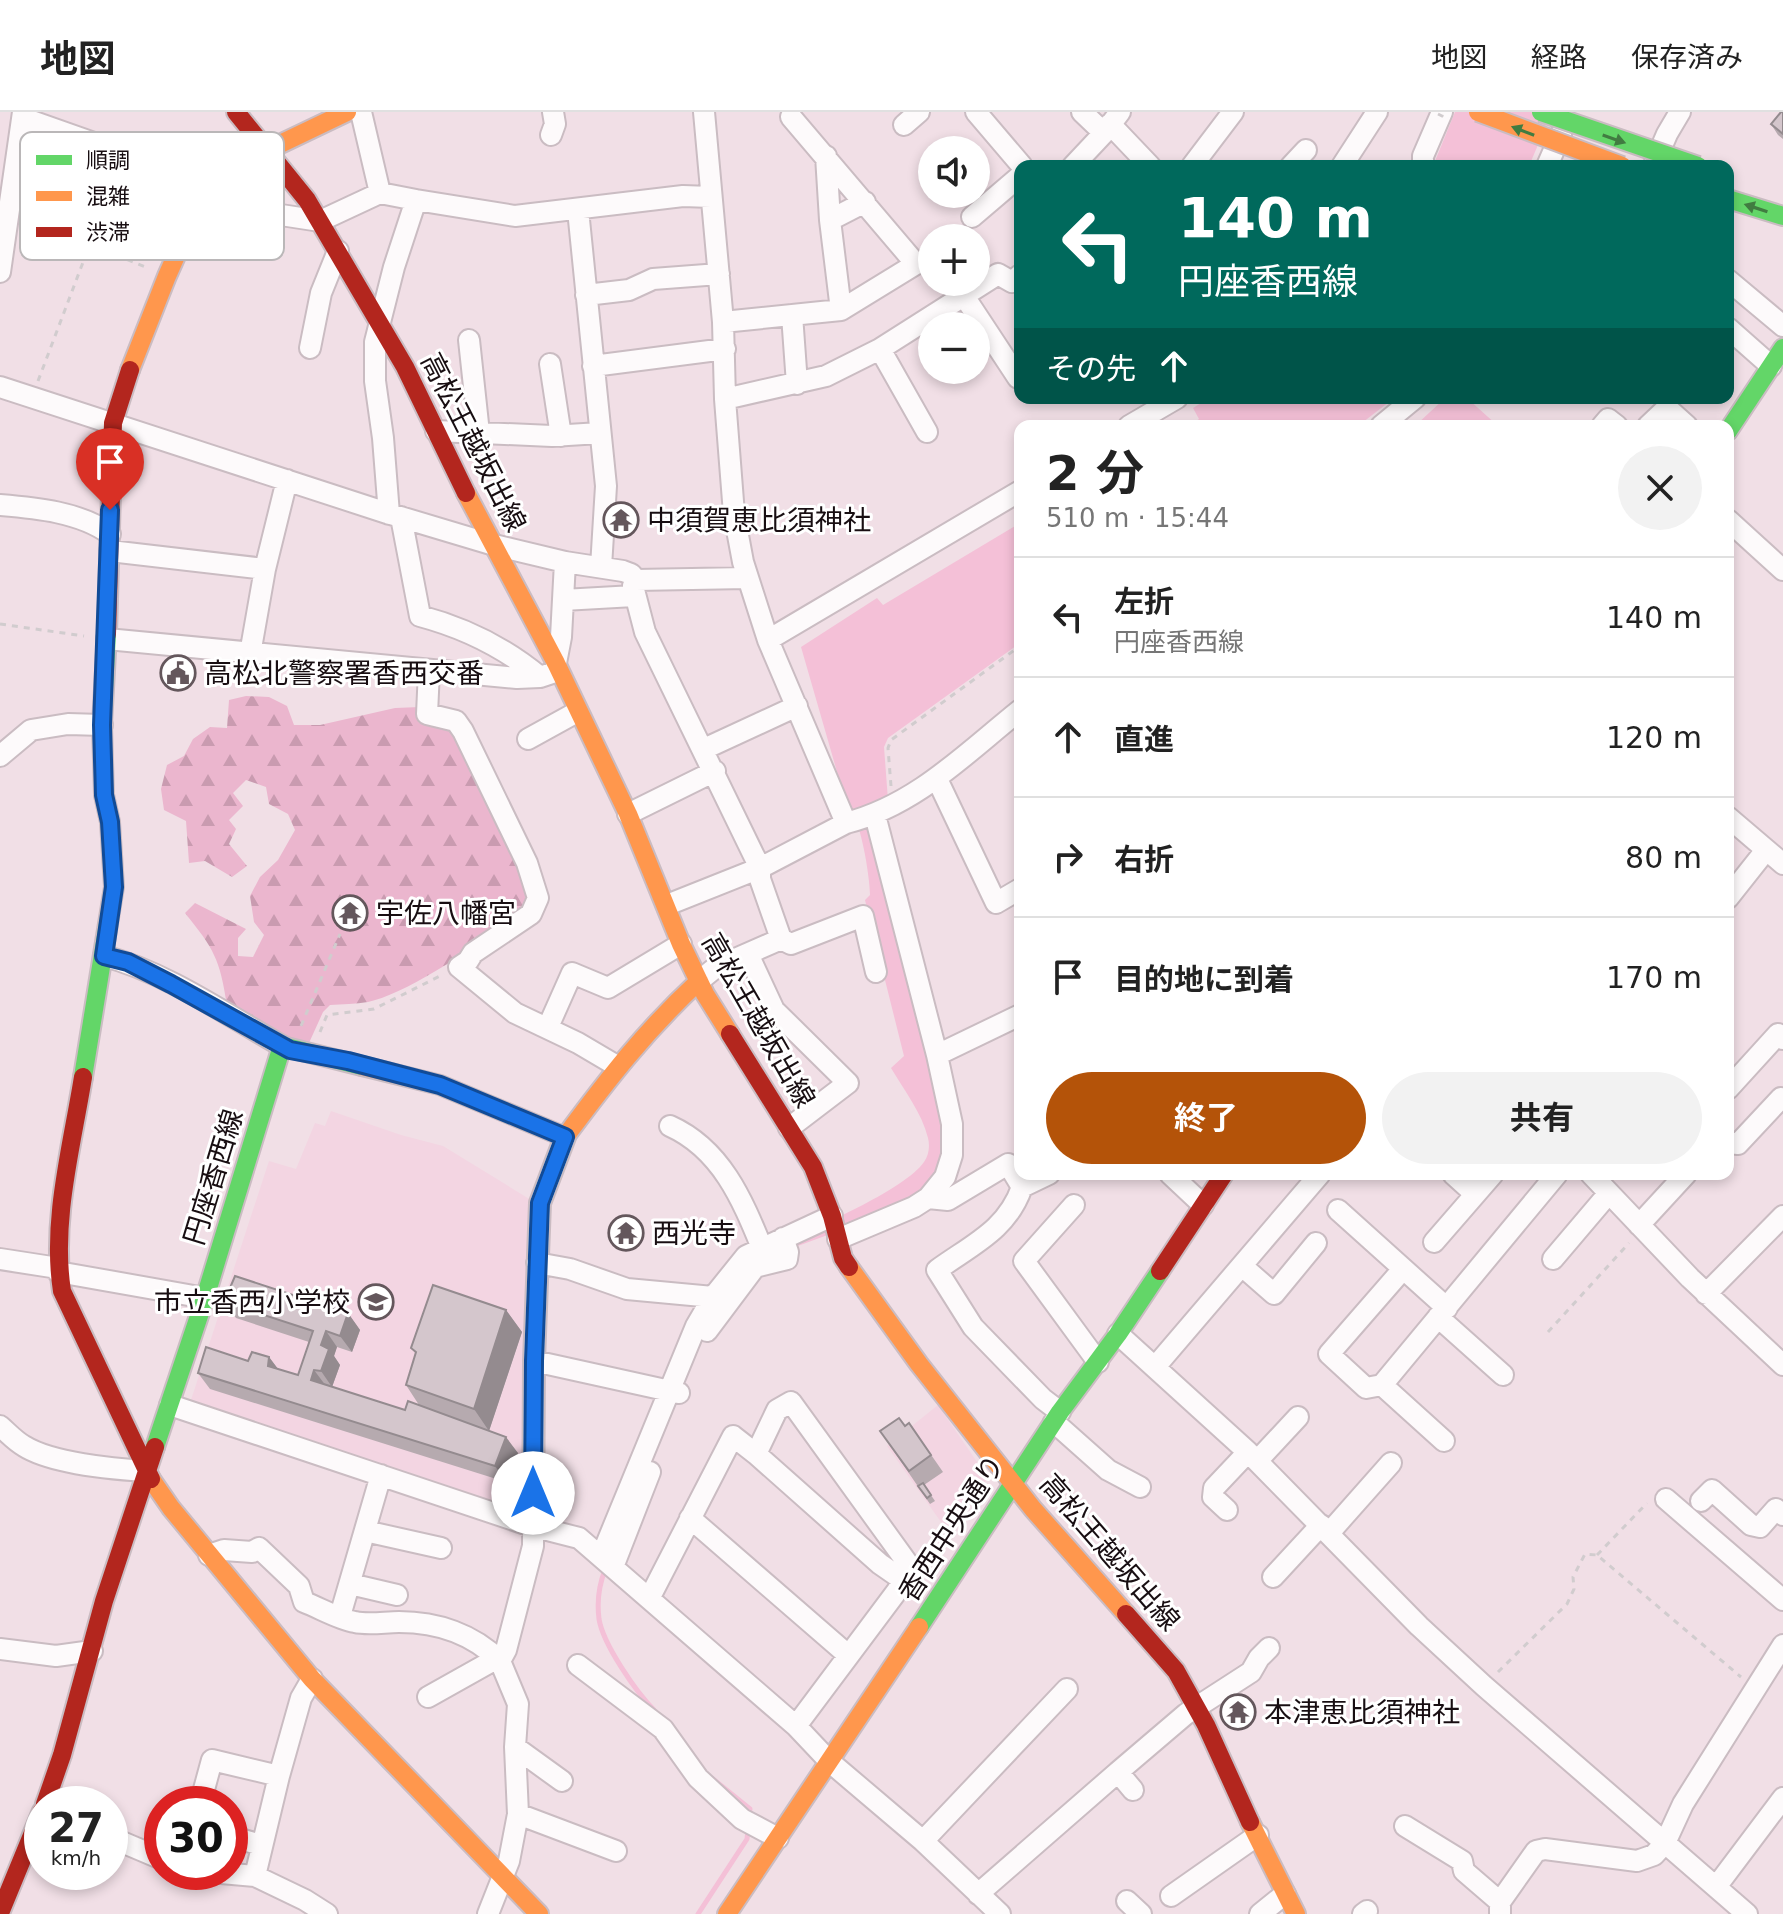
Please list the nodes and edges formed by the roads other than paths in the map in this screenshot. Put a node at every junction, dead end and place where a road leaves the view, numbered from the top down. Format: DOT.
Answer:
graph roads {
  1 [pos="347,112"];
  2 [pos="361,112"];
  3 [pos="553,112"];
  4 [pos="704,112"];
  5 [pos="976,112"];
  6 [pos="1082,112"];
  7 [pos="1233,112"];
  8 [pos="1377,112"];
  9 [pos="1478,112"];
  10 [pos="1541,112"];
  11 [pos="1571,112"];
  12 [pos="1680,112"];
  13 [pos="240,114"];
  14 [pos="1438,114"];
  15 [pos="23,115"];
  16 [pos="791,117"];
  17 [pos="1112,123"];
  18 [pos="69,132"];
  19 [pos="253,132"];
  20 [pos="20,133"];
  21 [pos="551,135"];
  22 [pos="284,143"];
  23 [pos="1306,150"];
  24 [pos="826,156"];
  25 [pos="1017,160"];
  26 [pos="1078,160"];
  27 [pos="1145,160"];
  28 [pos="1197,160"];
  29 [pos="1297,160"];
  30 [pos="1346,160"];
  31 [pos="1423,160"];
  32 [pos="1550,160"];
  33 [pos="1606,160"];
  34 [pos="1656,160"];
  35 [pos="1681,160"];
  36 [pos="284,172"];
  37 [pos="1014,181"];
  38 [pos="380,193"];
  39 [pos="711,197"];
  40 [pos="416,200"];
  41 [pos="1734,201"];
  42 [pos="865,202"];
  43 [pos="578,210"];
  44 [pos="284,215"];
  45 [pos="1783,216"];
  46 [pos="972,217"];
  47 [pos="830,220"];
  48 [pos="320,221"];
  49 [pos="2,239"];
  50 [pos="338,251"];
  51 [pos="174,260"];
  52 [pos="0,272"];
  53 [pos="719,274"];
  54 [pos="990,279"];
  55 [pos="1014,280"];
  56 [pos="1734,285"];
  57 [pos="586,295"];
  58 [pos="964,296"];
  59 [pos="841,310"];
  60 [pos="792,315"];
  61 [pos="723,322"];
  62 [pos="381,323"];
  63 [pos="1783,326"];
  64 [pos="1734,333"];
  65 [pos="469,340"];
  66 [pos="310,348"];
  67 [pos="1783,348"];
  68 [pos="725,349"];
  69 [pos="880,349"];
  70 [pos="550,364"];
  71 [pos="593,366"];
  72 [pos="1771,366"];
  73 [pos="1014,372"];
  74 [pos="797,384"];
  75 [pos="0,387"];
  76 [pos="725,399"];
  77 [pos="1163,404"];
  78 [pos="1408,404"];
  79 [pos="1138,420"];
  80 [pos="1388,420"];
  81 [pos="1654,420"];
  82 [pos="1680,420"];
  83 [pos="1734,422"];
  84 [pos="113,423"];
  85 [pos="436,431"];
  86 [pos="927,432"];
  87 [pos="479,433"];
  88 [pos="600,433"];
  89 [pos="561,436"];
  90 [pos="287,480"];
  91 [pos="1014,495"];
  92 [pos="0,505"];
  93 [pos="395,516"];
  94 [pos="1734,525"];
  95 [pos="110,543"];
  96 [pos="494,545"];
  97 [pos="565,562"];
  98 [pos="601,567"];
  99 [pos="265,569"];
  100 [pos="1783,570"];
  101 [pos="747,578"];
  102 [pos="635,588"];
  103 [pos="563,600"];
  104 [pos="107,639"];
  105 [pos="768,640"];
  106 [pos="250,654"];
  107 [pos="429,670"];
  108 [pos="551,670"];
  109 [pos="797,706"];
  110 [pos="577,712"];
  111 [pos="1014,715"];
  112 [pos="102,725"];
  113 [pos="528,739"];
  114 [pos="704,749"];
  115 [pos="0,756"];
  116 [pos="715,771"];
  117 [pos="937,779"];
  118 [pos="628,814"];
  119 [pos="868,816"];
  120 [pos="1734,822"];
  121 [pos="1766,850"];
  122 [pos="1783,864"];
  123 [pos="760,868"];
  124 [pos="1734,890"];
  125 [pos="1014,892"];
  126 [pos="667,905"];
  127 [pos="781,939"];
  128 [pos="681,944"];
  129 [pos="748,954"];
  130 [pos="104,956"];
  131 [pos="876,972"];
  132 [pos="699,981"];
  133 [pos="1014,1018"];
  134 [pos="548,1027"];
  135 [pos="1783,1039"];
  136 [pos="286,1048"];
  137 [pos="937,1055"];
  138 [pos="617,1066"];
  139 [pos="1734,1082"];
  140 [pos="1781,1098"];
  141 [pos="670,1126"];
  142 [pos="789,1128"];
  143 [pos="565,1137"];
  144 [pos="1734,1144"];
  145 [pos="1014,1174"];
  146 [pos="1018,1180"];
  147 [pos="1037,1180"];
  148 [pos="1176,1180"];
  149 [pos="1220,1180"];
  150 [pos="1315,1180"];
  151 [pos="1460,1180"];
  152 [pos="1487,1180"];
  153 [pos="1552,1180"];
  154 [pos="1597,1180"];
  155 [pos="1681,1180"];
  156 [pos="1022,1187"];
  157 [pos="1474,1193"];
  158 [pos="1609,1193"];
  159 [pos="928,1198"];
  160 [pos="1074,1205"];
  161 [pos="1203,1205"];
  162 [pos="1338,1210"];
  163 [pos="832,1216"];
  164 [pos="1782,1218"];
  165 [pos="1641,1227"];
  166 [pos="838,1239"];
  167 [pos="1434,1242"];
  168 [pos="1316,1243"];
  169 [pos="0,1259"];
  170 [pos="752,1259"];
  171 [pos="1553,1259"];
  172 [pos="537,1263"];
  173 [pos="1242,1266"];
  174 [pos="1403,1269"];
  175 [pos="58,1270"];
  176 [pos="1706,1294"];
  177 [pos="713,1297"];
  178 [pos="205,1298"];
  179 [pos="1442,1313"];
  180 [pos="1118,1334"];
  181 [pos="534,1361"];
  182 [pos="1098,1362"];
  183 [pos="1783,1365"];
  184 [pos="1155,1367"];
  185 [pos="1503,1375"];
  186 [pos="1382,1385"];
  187 [pos="676,1392"];
  188 [pos="170,1405"];
  189 [pos="1057,1417"];
  190 [pos="1298,1417"];
  191 [pos="0,1426"];
  192 [pos="1444,1441"];
  193 [pos="756,1454"];
  194 [pos="1252,1456"];
  195 [pos="1391,1463"];
  196 [pos="146,1471"];
  197 [pos="381,1475"];
  198 [pos="1014,1483"];
  199 [pos="1140,1487"];
  200 [pos="1666,1499"];
  201 [pos="1701,1501"];
  202 [pos="1227,1510"];
  203 [pos="1783,1515"];
  204 [pos="690,1518"];
  205 [pos="532,1526"];
  206 [pos="1325,1529"];
  207 [pos="365,1531"];
  208 [pos="441,1548"];
  209 [pos="209,1555"];
  210 [pos="607,1562"];
  211 [pos="1273,1577"];
  212 [pos="903,1580"];
  213 [pos="350,1584"];
  214 [pos="397,1595"];
  215 [pos="650,1597"];
  216 [pos="1783,1600"];
  217 [pos="340,1616"];
  218 [pos="4,1643"];
  219 [pos="1783,1645"];
  220 [pos="1269,1648"];
  221 [pos="92,1651"];
  222 [pos="848,1655"];
  223 [pos="500,1661"];
  224 [pos="578,1665"];
  225 [pos="312,1679"];
  226 [pos="1067,1689"];
  227 [pos="428,1697"];
  228 [pos="1196,1707"];
  229 [pos="796,1726"];
  230 [pos="515,1747"];
  231 [pos="830,1762"];
  232 [pos="1118,1772"];
  233 [pos="279,1776"];
  234 [pos="562,1781"];
  235 [pos="51,1786"];
  236 [pos="205,1786"];
  237 [pos="1133,1790"];
  238 [pos="1783,1798"];
  239 [pos="518,1814"];
  240 [pos="1405,1826"];
  241 [pos="1258,1835"];
  242 [pos="778,1838"];
  243 [pos="248,1841"];
  244 [pos="923,1841"];
  245 [pos="1665,1843"];
  246 [pos="24,1845"];
  247 [pos="261,1845"];
  248 [pos="616,1851"];
  249 [pos="8,1874"];
  250 [pos="248,1875"];
  251 [pos="255,1876"];
  252 [pos="504,1878"];
  253 [pos="1716,1887"];
  254 [pos="978,1894"];
  255 [pos="1285,1894"];
  256 [pos="1171,1896"];
  257 [pos="1500,1908"];
  258 [pos="0,1913"];
  259 [pos="327,1914"];
  260 [pos="488,1914"];
  261 [pos="539,1914"];
  262 [pos="727,1914"];
  263 [pos="1000,1914"];
  264 [pos="1260,1914"];
  265 [pos="1296,1914"];
  266 [pos="1747,1914"];
  1 -- 22 [label="main road"];
  2 -- 38 [label="street"];
  3 -- 21 [label="street"];
  4 -- 39 [label="street"];
  5 -- 25 [label="street"];
  6 -- 17 [label="street"];
  7 -- 28 [label="street"];
  8 -- 30 [label="street"];
  33 -- 9 [label="main road, one-way, bridge"];
  10 -- 35 [label="main road, one-way, bridge"];
  11 -- 32 [label="street"];
  12 -- 34 [label="street"];
  13 -- 19 [label="main road, 高松王越坂出線"];
  14 -- 31 [label="street"];
  15 -- 18 [label="street"];
  16 -- 24 [label="street"];
  17 -- 26 [label="street"];
  17 -- 27 [label="street"];
  20 -- 49 [label="street"];
  23 -- 29 [label="street"];
  24 -- 42 [label="street"];
  24 -- 47 [label="street"];
  36 -- 48 [label="main road, 高松王越坂出線"];
  37 -- 46 [label="street"];
  38 -- 40 [label="street"];
  38 -- 48 [label="street"];
  39 -- 43 [label="street"];
  39 -- 53 [label="street"];
  40 -- 43 [label="street"];
  40 -- 62 [label="street"];
  45 -- 41 [label="main road, one-way"];
  42 -- 47 [label="street"];
  42 -- 59 [label="street"];
  43 -- 57 [label="street"];
  44 -- 48 [label="street"];
  47 -- 59 [label="street"];
  48 -- 50 [label="main road, 高松王越坂出線"];
  49 -- 52 [label="street"];
  50 -- 62 [label="main road, 高松王越坂出線"];
  50 -- 66 [label="street"];
  51 -- 84 [label="main road"];
  53 -- 57 [label="street"];
  53 -- 61 [label="street"];
  54 -- 55 [label="street"];
  56 -- 63 [label="street"];
  57 -- 71 [label="street"];
  58 -- 69 [label="street"];
  58 -- 73 [label="street"];
  59 -- 60 [label="street"];
  60 -- 61 [label="street"];
  60 -- 74 [label="street"];
  61 -- 68 [label="street"];
  62 -- 85 [label="main road, 高松王越坂出線"];
  62 -- 93 [label="street"];
  64 -- 72 [label="street"];
  65 -- 87 [label="street"];
  67 -- 72 [label="main road"];
  68 -- 71 [label="street"];
  68 -- 76 [label="street"];
  69 -- 74 [label="street"];
  69 -- 86 [label="street"];
  70 -- 89 [label="street"];
  71 -- 88 [label="street"];
  72 -- 83 [label="main road"];
  74 -- 76 [label="street"];
  75 -- 84 [label="street"];
  76 -- 101 [label="street"];
  77 -- 79 [label="street"];
  78 -- 80 [label="street"];
  81 -- 82 [label="street"];
  84 -- 90 [label="street"];
  84 -- 95 [label="main road"];
  85 -- 87 [label="street"];
  85 -- 96 [label="main road, 高松王越坂出線"];
  87 -- 89 [label="street"];
  88 -- 89 [label="street"];
  88 -- 98 [label="street"];
  90 -- 93 [label="street"];
  90 -- 99 [label="street"];
  91 -- 105 [label="street"];
  92 -- 95 [label="street"];
  93 -- 96 [label="street"];
  93 -- 108 [label="street"];
  94 -- 100 [label="street"];
  95 -- 99 [label="street"];
  95 -- 104 [label="main road"];
  96 -- 97 [label="street"];
  96 -- 108 [label="main road, 高松王越坂出線"];
  97 -- 98 [label="street"];
  97 -- 103 [label="street"];
  98 -- 102 [label="street"];
  99 -- 106 [label="street"];
  101 -- 102 [label="street"];
  101 -- 105 [label="street"];
  102 -- 103 [label="street"];
  102 -- 114 [label="street"];
  103 -- 108 [label="street"];
  104 -- 106 [label="street"];
  104 -- 112 [label="main road"];
  105 -- 109 [label="street"];
  106 -- 107 [label="street"];
  107 -- 108 [label="street"];
  107 -- 134 [label="street"];
  108 -- 110 [label="main road, 高松王越坂出線"];
  109 -- 114 [label="street"];
  109 -- 119 [label="street"];
  110 -- 113 [label="street"];
  110 -- 118 [label="main road, 高松王越坂出線"];
  111 -- 117 [label="street"];
  112 -- 115 [label="street"];
  112 -- 130 [label="main road"];
  114 -- 116 [label="street"];
  116 -- 118 [label="street"];
  116 -- 123 [label="street"];
  117 -- 119 [label="street"];
  117 -- 125 [label="street"];
  118 -- 126 [label="main road, 高松王越坂出線"];
  119 -- 123 [label="street"];
  119 -- 137 [label="street"];
  120 -- 121 [label="street"];
  121 -- 122 [label="street"];
  121 -- 124 [label="street"];
  123 -- 126 [label="street"];
  123 -- 127 [label="street"];
  126 -- 128 [label="main road, 高松王越坂出線"];
  127 -- 129 [label="street"];
  127 -- 131 [label="street"];
  128 -- 132 [label="main road, 高松王越坂出線"];
  128 -- 134 [label="street"];
  129 -- 132 [label="street"];
  129 -- 142 [label="street"];
  130 -- 136 [label="street"];
  130 -- 175 [label="main road"];
  132 -- 138 [label="main road"];
  132 -- 142 [label="main road, 高松王越坂出線"];
  133 -- 137 [label="street"];
  134 -- 138 [label="street"];
  135 -- 139 [label="street"];
  136 -- 143 [label="main road"];
  136 -- 178 [label="main road, 円座香西線"];
  137 -- 159 [label="street"];
  138 -- 143 [label="main road"];
  140 -- 144 [label="street"];
  141 -- 170 [label="street"];
  142 -- 163 [label="main road, 高松王越坂出線"];
  143 -- 172 [label="street"];
  145 -- 159 [label="street"];
  146 -- 156 [label="street"];
  147 -- 156 [label="street"];
  148 -- 161 [label="street"];
  149 -- 161 [label="main road, 香西中央通り"];
  150 -- 173 [label="street"];
  151 -- 157 [label="street"];
  152 -- 157 [label="street"];
  153 -- 179 [label="street"];
  154 -- 158 [label="street"];
  155 -- 165 [label="street"];
  156 -- 189 [label="street"];
  157 -- 167 [label="street"];
  158 -- 165 [label="street"];
  158 -- 171 [label="street"];
  159 -- 166 [label="street"];
  160 -- 182 [label="street"];
  161 -- 180 [label="main road, 香西中央通り"];
  162 -- 174 [label="street"];
  163 -- 166 [label="main road, 高松王越坂出線"];
  163 -- 170 [label="street"];
  164 -- 176 [label="street"];
  165 -- 176 [label="street"];
  166 -- 198 [label="main road, 高松王越坂出線"];
  168 -- 173 [label="street"];
  169 -- 175 [label="street"];
  170 -- 177 [label="street"];
  170 -- 187 [label="street"];
  172 -- 177 [label="street"];
  172 -- 181 [label="street"];
  173 -- 184 [label="street"];
  174 -- 179 [label="street"];
  174 -- 186 [label="street"];
  175 -- 178 [label="street"];
  175 -- 196 [label="main road"];
  176 -- 183 [label="street"];
  177 -- 187 [label="street"];
  178 -- 188 [label="main road, 円座香西線"];
  179 -- 185 [label="street"];
  179 -- 186 [label="street"];
  180 -- 182 [label="main road, 香西中央通り"];
  180 -- 184 [label="street"];
  181 -- 187 [label="street"];
  181 -- 205 [label="street"];
  182 -- 189 [label="main road, 香西中央通り"];
  184 -- 194 [label="street"];
  186 -- 192 [label="street"];
  187 -- 210 [label="street"];
  188 -- 196 [label="main road, 円座香西線"];
  188 -- 197 [label="street"];
  189 -- 198 [label="main road, 香西中央通り"];
  189 -- 199 [label="street"];
  190 -- 194 [label="street"];
  191 -- 196 [label="street"];
  193 -- 204 [label="street"];
  193 -- 212 [label="street"];
  193 -- 212 [label="street"];
  194 -- 202 [label="street"];
  194 -- 206 [label="street"];
  195 -- 206 [label="street"];
  196 -- 209 [label="main road"];
  196 -- 221 [label="main road, 円座香西線"];
  197 -- 205 [label="street"];
  197 -- 207 [label="street"];
  198 -- 228 [label="main road, 高松王越坂出線"];
  198 -- 231 [label="main road, 香西中央通り"];
  200 -- 216 [label="street"];
  201 -- 203 [label="street"];
  204 -- 215 [label="street"];
  204 -- 222 [label="street"];
  205 -- 210 [label="street"];
  205 -- 223 [label="street"];
  206 -- 211 [label="street"];
  206 -- 245 [label="street"];
  207 -- 208 [label="street"];
  207 -- 213 [label="street"];
  209 -- 217 [label="street"];
  209 -- 225 [label="main road"];
  210 -- 215 [label="street"];
  212 -- 222 [label="street"];
  213 -- 214 [label="street"];
  213 -- 217 [label="street"];
  215 -- 229 [label="street"];
  217 -- 223 [label="street"];
  218 -- 221 [label="street"];
  219 -- 245 [label="street"];
  220 -- 228 [label="street"];
  221 -- 235 [label="main road, 円座香西線"];
  222 -- 229 [label="street"];
  223 -- 227 [label="street"];
  223 -- 230 [label="street"];
  224 -- 242 [label="street"];
  225 -- 233 [label="street"];
  225 -- 252 [label="main road"];
  226 -- 244 [label="street"];
  228 -- 232 [label="street"];
  228 -- 241 [label="main road, 高松王越坂出線"];
  229 -- 231 [label="street"];
  230 -- 234 [label="street"];
  230 -- 239 [label="street"];
  231 -- 242 [label="main road, 香西中央通り"];
  231 -- 244 [label="street"];
  232 -- 237 [label="street"];
  232 -- 254 [label="street"];
  233 -- 236 [label="street"];
  233 -- 247 [label="street"];
  238 -- 253 [label="street"];
  239 -- 248 [label="street"];
  239 -- 252 [label="street"];
  240 -- 257 [label="street"];
  241 -- 255 [label="main road, 高松王越坂出線"];
  241 -- 256 [label="street"];
  242 -- 262 [label="main road, 香西中央通り"];
  243 -- 247 [label="street"];
  244 -- 254 [label="street"];
  245 -- 253 [label="street"];
  245 -- 257 [label="street"];
  246 -- 249 [label="main road"];
  247 -- 251 [label="street"];
  249 -- 258 [label="main road"];
  250 -- 251 [label="street"];
  251 -- 259 [label="street"];
  252 -- 260 [label="street"];
  252 -- 261 [label="main road"];
  253 -- 266 [label="street"];
  254 -- 263 [label="street"];
  255 -- 264 [label="street"];
  255 -- 265 [label="main road, 高松王越坂出線"];
}
